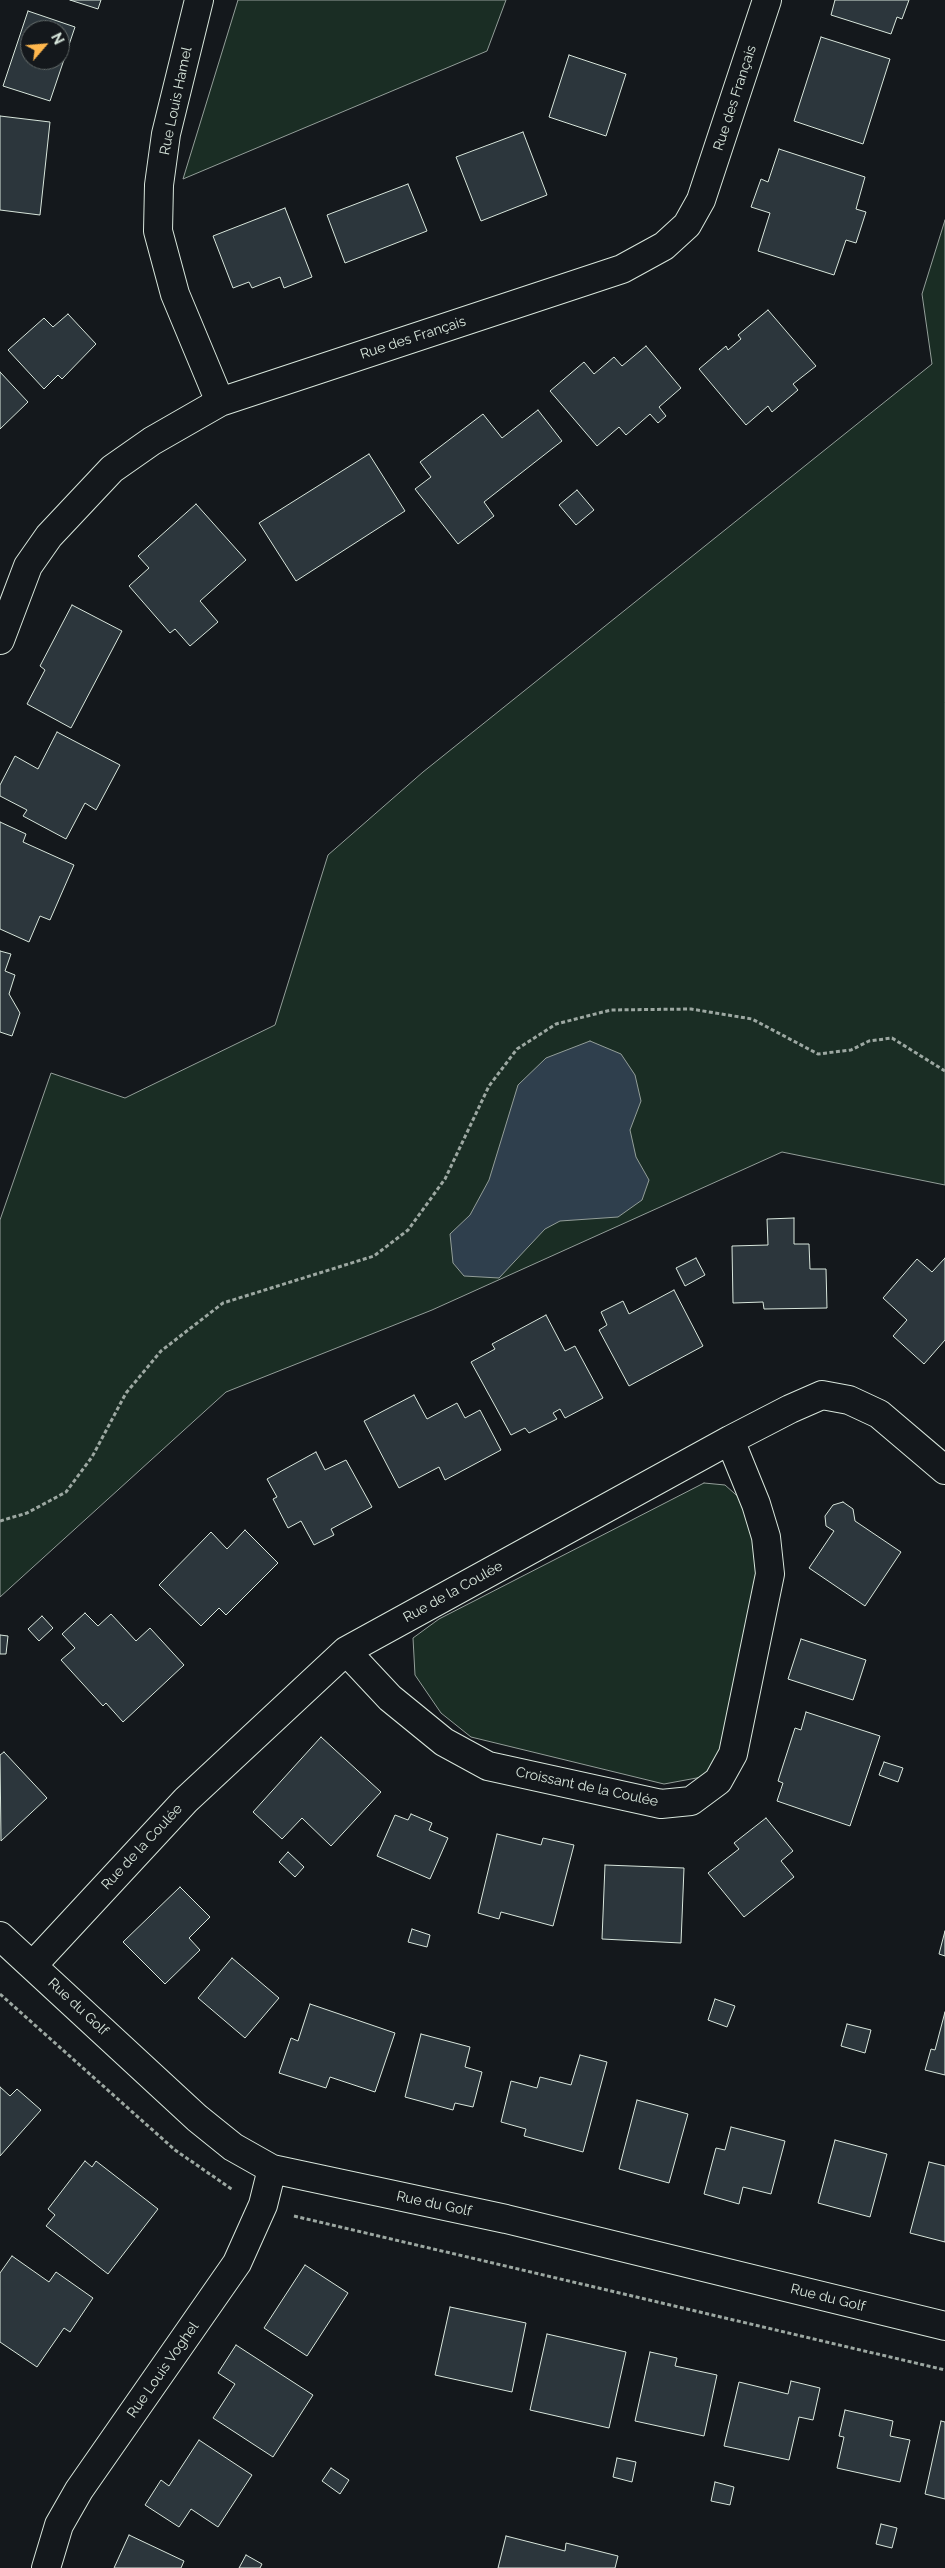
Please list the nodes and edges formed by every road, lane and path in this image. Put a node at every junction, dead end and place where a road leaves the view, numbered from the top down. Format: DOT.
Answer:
graph roads {
  1 [pos="199,0"];
  2 [pos="768,0"];
  3 [pos="220,402"];
  4 [pos="0,640"];
  5 [pos="945,1071"];
  6 [pos="730,1440"];
  7 [pos="945,1470"];
  8 [pos="0,1521"];
  9 [pos="346,1651"];
  10 [pos="0,1936"];
  11 [pos="32,1965"];
  12 [pos="272,2168"];
  13 [pos="945,2326"];
  14 [pos="46,2568"];
  1 -- 3 [label="street, Rue Louis Hamel"];
  2 -- 3 [label="street, Rue des Français"];
  3 -- 4 [label="street, Rue des Français"];
  5 -- 8 [label="path"];
  6 -- 7 [label="street, Rue de la Coulée"];
  6 -- 9 [label="street, Rue de la Coulée"];
  6 -- 9 [label="street, Croissant de la Coulée"];
  9 -- 11 [label="street, Rue de la Coulée"];
  10 -- 11 [label="street, Rue du Golf"];
  11 -- 12 [label="street, Rue du Golf"];
  12 -- 13 [label="street, Rue du Golf"];
  12 -- 14 [label="street, Rue Louis Voghel"];
}
